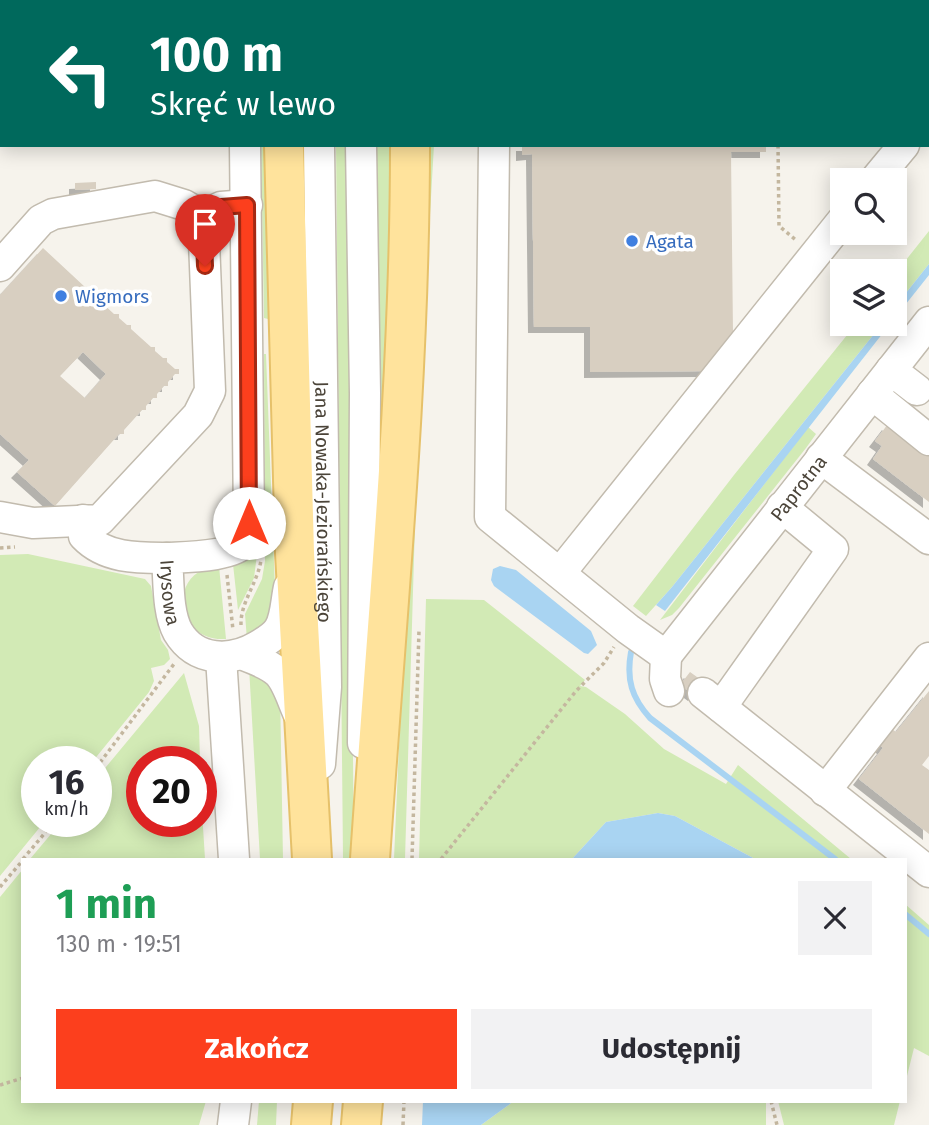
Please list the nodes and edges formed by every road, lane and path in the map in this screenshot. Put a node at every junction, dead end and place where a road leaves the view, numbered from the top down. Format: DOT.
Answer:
graph roads {
  1 [pos="245,147"];
  2 [pos="284,147"];
  3 [pos="319,147"];
  4 [pos="360,147"];
  5 [pos="410,147"];
  6 [pos="494,147"];
  7 [pos="778,147"];
  8 [pos="902,147"];
  9 [pos="885,168"];
  10 [pos="247,205"];
  11 [pos="203,216"];
  12 [pos="830,235"];
  13 [pos="814,254"];
  14 [pos="0,266"];
  15 [pos="929,322"];
  16 [pos="891,370"];
  17 [pos="917,390"];
  18 [pos="872,394"];
  19 [pos="929,440"];
  20 [pos="821,458"];
  21 [pos="782,507"];
  22 [pos="0,517"];
  23 [pos="83,520"];
  24 [pos="929,538"];
  25 [pos="225,552"];
  26 [pos="295,553"];
  27 [pos="167,558"];
  28 [pos="560,573"];
  29 [pos="628,629"];
  30 [pos="188,646"];
  31 [pos="234,656"];
  32 [pos="666,656"];
  33 [pos="929,658"];
  34 [pos="668,691"];
  35 [pos="305,728"];
  36 [pos="112,747"];
  37 [pos="825,790"];
  38 [pos="42,837"];
  39 [pos="311,841"];
  40 [pos="24,858"];
  41 [pos="234,858"];
  42 [pos="370,858"];
  43 [pos="370,858"];
  44 [pos="442,858"];
  45 [pos="21,861"];
  46 [pos="929,872"];
  47 [pos="0,887"];
  48 [pos="21,1079"];
  49 [pos="0,1085"];
  50 [pos="236,1103"];
  51 [pos="313,1103"];
  52 [pos="363,1103"];
  53 [pos="404,1103"];
  54 [pos="772,1103"];
  55 [pos="233,1125"];
  56 [pos="311,1125"];
  57 [pos="362,1125"];
  58 [pos="403,1125"];
  59 [pos="777,1125"];
  1 -- 10 [label="street"];
  2 -- 26 [label="main road"];
  3 -- 39 [label="street, Jana Nowaka-Jeziorańskiego"];
  4 -- 42 [label="street, Jana Nowaka-Jeziorańskiego"];
  5 -- 43 [label="main road"];
  6 -- 28 [label="street"];
  7 -- 13 [label="path"];
  8 -- 9 [label="street"];
  10 -- 11 [label="street"];
  10 -- 25 [label="street"];
  11 -- 14 [label="street"];
  11 -- 23 [label="street"];
  12 -- 13 [label="street"];
  13 -- 28 [label="street"];
  15 -- 16 [label="street, Paprotna"];
  16 -- 17 [label="street"];
  16 -- 18 [label="street, Paprotna"];
  18 -- 19 [label="street"];
  18 -- 20 [label="street, Paprotna"];
  20 -- 21 [label="street, Paprotna"];
  20 -- 24 [label="street"];
  21 -- 32 [label="street, Paprotna"];
  21 -- 37 [label="street"];
  22 -- 23 [label="street"];
  23 -- 27 [label="street"];
  25 -- 27 [label="street, Irysowa"];
  25 -- 31 [label="path"];
  26 -- 31 [label="street"];
  26 -- 35 [label="main road"];
  27 -- 30 [label="street, Irysowa"];
  28 -- 29 [label="street"];
  29 -- 32 [label="street"];
  29 -- 44 [label="path"];
  30 -- 31 [label="street, Irysowa"];
  30 -- 36 [label="path"];
  31 -- 35 [label="street, Irysowa"];
  31 -- 41 [label="street"];
  32 -- 34 [label="street"];
  33 -- 37 [label="street"];
  35 -- 39 [label="main road"];
  37 -- 46 [label="street"];
  38 -- 40 [label="path"];
  45 -- 47 [label="path"];
  48 -- 49 [label="path"];
  50 -- 55 [label="street"];
  51 -- 56 [label="main road"];
  52 -- 57 [label="main road"];
  53 -- 58 [label="path"];
  54 -- 59 [label="path"];
}
